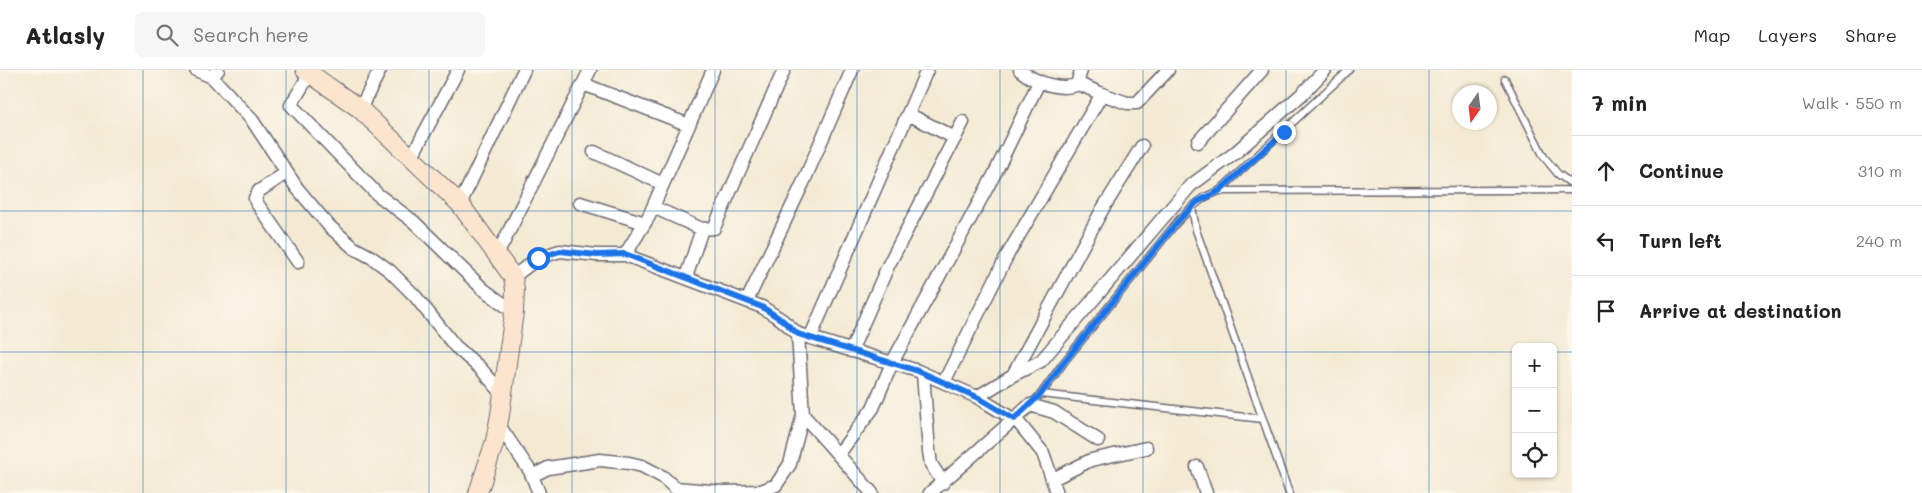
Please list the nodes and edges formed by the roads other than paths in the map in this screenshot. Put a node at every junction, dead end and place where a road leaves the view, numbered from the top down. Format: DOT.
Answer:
graph roads {
  1 [pos="196,70"];
  2 [pos="380,70"];
  3 [pos="458,70"];
  4 [pos="524,70"];
  5 [pos="590,70"];
  6 [pos="784,70"];
  7 [pos="852,70"];
  8 [pos="927,70"];
  9 [pos="1020,70"];
  10 [pos="1082,70"];
  11 [pos="1168,70"];
  12 [pos="1262,70"];
  13 [pos="1325,70"];
  14 [pos="1349,70"];
  15 [pos="309,71"];
  16 [pos="709,71"];
  17 [pos="215,74"];
  18 [pos="1505,80"];
  19 [pos="1039,82"];
  20 [pos="583,84"];
  21 [pos="1079,84"];
  22 [pos="1102,94"];
  23 [pos="360,109"];
  24 [pos="908,114"];
  25 [pos="963,122"];
  26 [pos="689,125"];
  27 [pos="955,138"];
  28 [pos="1198,142"];
  29 [pos="1142,146"];
  30 [pos="594,152"];
  31 [pos="412,158"];
  32 [pos="286,172"];
  33 [pos="663,184"];
  34 [pos="1572,184"];
  35 [pos="1572,190"];
  36 [pos="1219,191"];
  37 [pos="580,203"];
  38 [pos="460,204"];
  39 [pos="653,207"];
  40 [pos="1192,207"];
  41 [pos="645,223"];
  42 [pos="702,228"];
  43 [pos="625,254"];
  44 [pos="497,255"];
  45 [pos="298,262"];
  46 [pos="513,277"];
  47 [pos="686,277"];
  48 [pos="747,301"];
  49 [pos="514,312"];
  50 [pos="798,334"];
  51 [pos="810,338"];
  52 [pos="851,351"];
  53 [pos="892,363"];
  54 [pos="923,374"];
  55 [pos="1013,375"];
  56 [pos="944,382"];
  57 [pos="502,393"];
  58 [pos="1041,394"];
  59 [pos="977,397"];
  60 [pos="1030,405"];
  61 [pos="803,415"];
  62 [pos="1014,419"];
  63 [pos="1263,419"];
  64 [pos="498,424"];
  65 [pos="1098,440"];
  66 [pos="1146,448"];
  67 [pos="838,455"];
  68 [pos="1197,467"];
  69 [pos="532,476"];
  70 [pos="1053,479"];
  71 [pos="943,483"];
  72 [pos="675,490"];
  73 [pos="478,493"];
  74 [pos="539,493"];
  75 [pos="872,493"];
  76 [pos="930,493"];
  77 [pos="1057,493"];
  78 [pos="1206,493"];
  79 [pos="1289,493"];
  1 -- 17 [label="street"];
  2 -- 23 [label="street"];
  3 -- 31 [label="street"];
  4 -- 38 [label="street"];
  5 -- 20 [label="street"];
  6 -- 42 [label="street"];
  7 -- 48 [label="street"];
  8 -- 24 [label="street"];
  9 -- 19 [label="street"];
  10 -- 21 [label="street"];
  11 -- 22 [label="street"];
  12 -- 28 [label="street"];
  13 -- 55 [label="street"];
  14 -- 36 [label="lane"];
  15 -- 23 [label="street"];
  15 -- 49 [label="street"];
  16 -- 26 [label="street"];
  17 -- 32 [label="street"];
  18 -- 34 [label="lane"];
  19 -- 21 [label="street"];
  19 -- 53 [label="street"];
  20 -- 26 [label="street"];
  20 -- 44 [label="street"];
  21 -- 22 [label="street"];
  22 -- 56 [label="street"];
  23 -- 31 [label="street"];
  24 -- 27 [label="street"];
  24 -- 51 [label="street"];
  25 -- 27 [label="street"];
  26 -- 33 [label="street"];
  27 -- 52 [label="street"];
  29 -- 55 [label="street"];
  30 -- 33 [label="street"];
  31 -- 38 [label="street"];
  32 -- 45 [label="street"];
  32 -- 57 [label="street"];
  33 -- 39 [label="street"];
  35 -- 36 [label="lane"];
  36 -- 40 [label="lane"];
  37 -- 41 [label="street"];
  38 -- 44 [label="street"];
  39 -- 41 [label="street"];
  39 -- 42 [label="street"];
  40 -- 58 [label="lane"];
  40 -- 63 [label="lane"];
  41 -- 43 [label="street"];
  42 -- 47 [label="street"];
  43 -- 46 [label="street"];
  43 -- 47 [label="street"];
  44 -- 46 [label="street"];
  46 -- 49 [label="street"];
  47 -- 48 [label="street"];
  48 -- 50 [label="street"];
  49 -- 57 [label="street"];
  50 -- 51 [label="street"];
  50 -- 61 [label="street"];
  51 -- 52 [label="street"];
  52 -- 53 [label="street"];
  53 -- 54 [label="street"];
  53 -- 67 [label="street"];
  54 -- 56 [label="street"];
  54 -- 71 [label="street"];
  55 -- 59 [label="street"];
  56 -- 59 [label="street"];
  57 -- 64 [label="street"];
  58 -- 60 [label="lane"];
  58 -- 63 [label="lane"];
  59 -- 62 [label="street"];
  60 -- 62 [label="street"];
  60 -- 65 [label="street"];
  61 -- 67 [label="street"];
  61 -- 72 [label="street"];
  62 -- 70 [label="street"];
  62 -- 71 [label="street"];
  63 -- 79 [label="lane"];
  64 -- 69 [label="street"];
  64 -- 73 [label="street"];
  66 -- 70 [label="street"];
  67 -- 75 [label="street"];
  68 -- 78 [label="street"];
  69 -- 72 [label="street"];
  69 -- 74 [label="street"];
  70 -- 77 [label="street"];
  71 -- 76 [label="street"];
}
